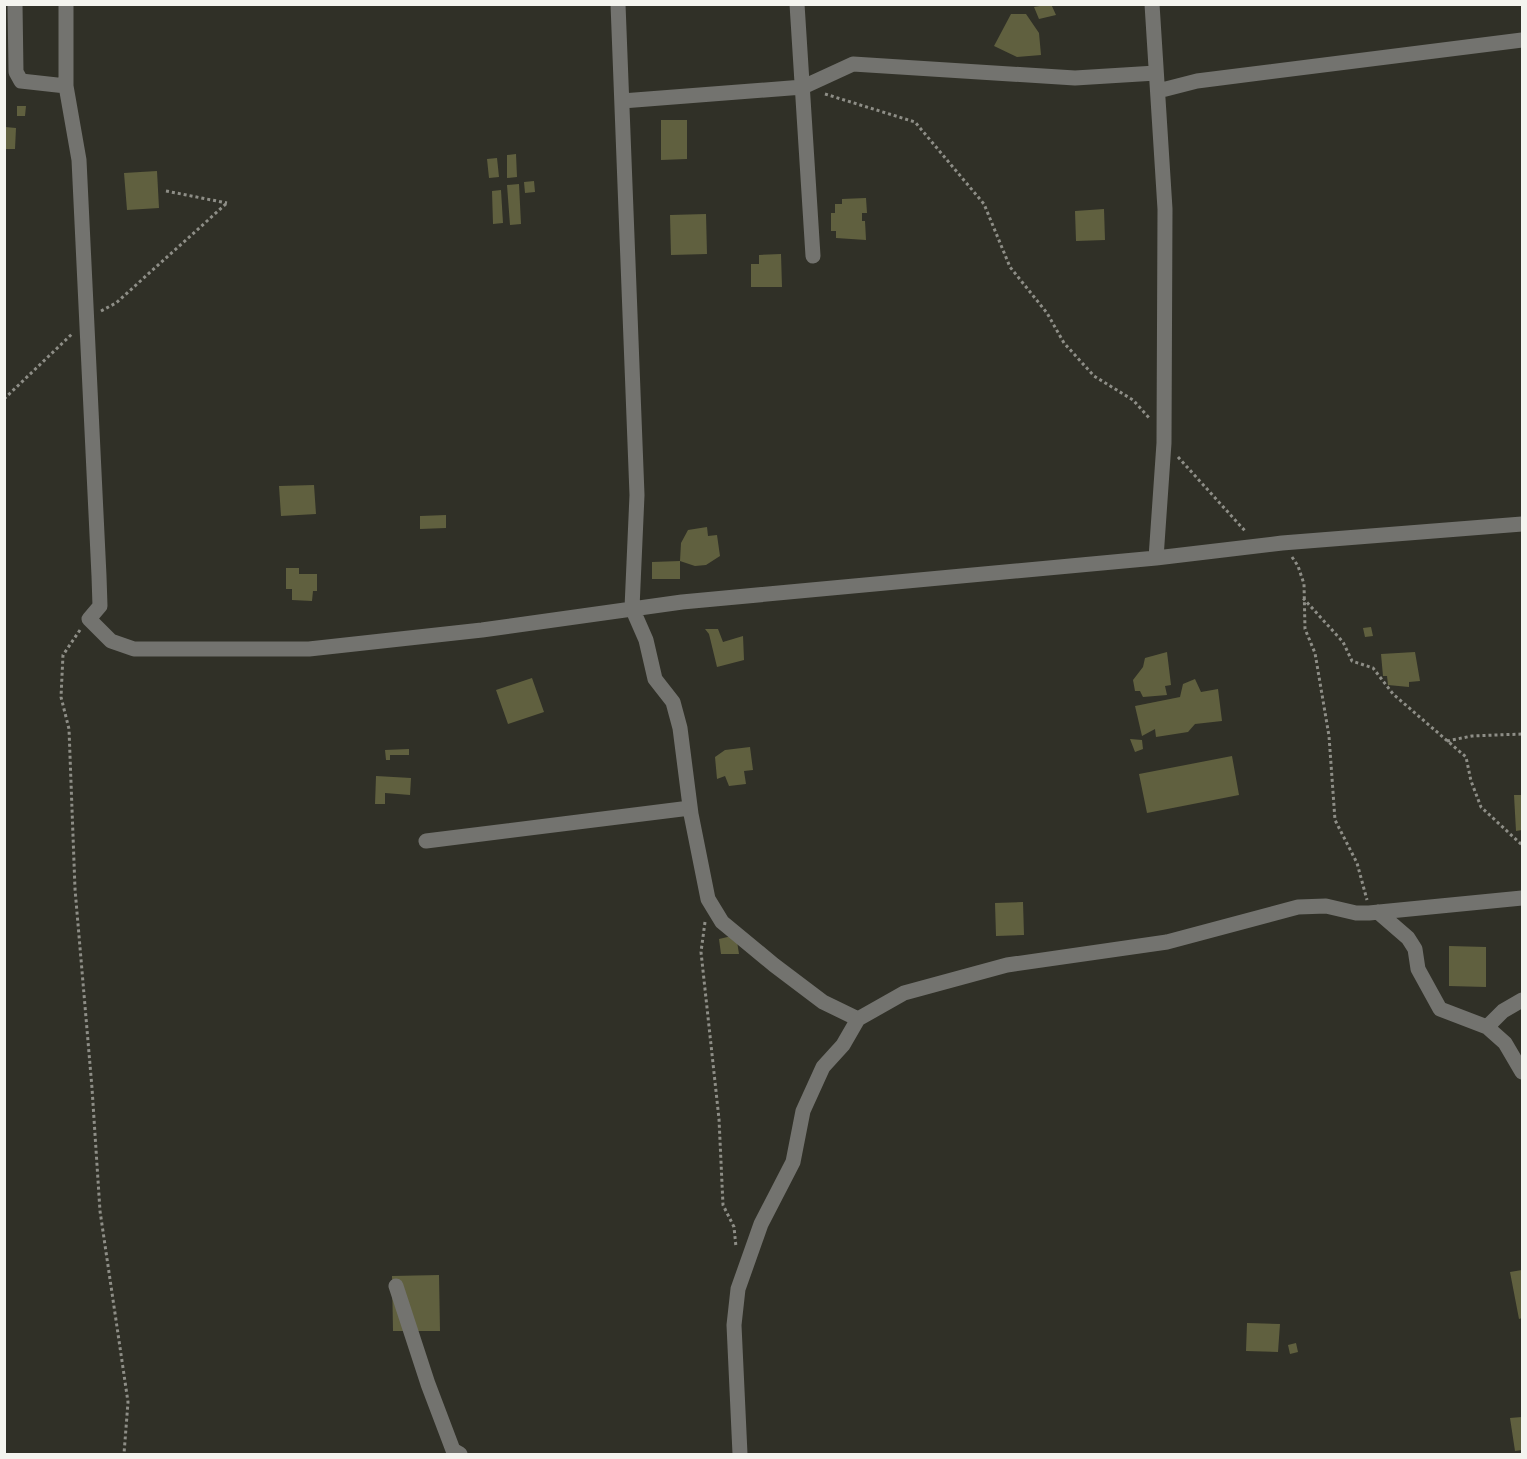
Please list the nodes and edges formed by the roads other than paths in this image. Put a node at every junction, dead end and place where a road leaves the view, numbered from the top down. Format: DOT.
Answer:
graph roads {
  1 [pos="15,4"];
  2 [pos="66,4"];
  3 [pos="618,4"];
  4 [pos="797,4"];
  5 [pos="1152,4"];
  6 [pos="1522,40"];
  7 [pos="1156,73"];
  8 [pos="66,86"];
  9 [pos="803,87"];
  10 [pos="1158,91"];
  11 [pos="622,101"];
  12 [pos="813,256"];
  13 [pos="1522,524"];
  14 [pos="1155,558"];
  15 [pos="633,608"];
  16 [pos="690,808"];
  17 [pos="426,841"];
  18 [pos="1522,898"];
  19 [pos="1373,913"];
  20 [pos="1522,1000"];
  21 [pos="858,1019"];
  22 [pos="1486,1027"];
  23 [pos="1522,1072"];
  24 [pos="396,1286"];
  25 [pos="460,1455"];
  26 [pos="740,1455"];
  1 -- 8 [label="street"];
  2 -- 8 [label="street"];
  3 -- 11 [label="street"];
  4 -- 9 [label="street"];
  5 -- 7 [label="street"];
  6 -- 10 [label="street"];
  7 -- 9 [label="street"];
  7 -- 10 [label="street"];
  8 -- 15 [label="street"];
  9 -- 11 [label="street"];
  9 -- 12 [label="street"];
  10 -- 14 [label="street"];
  11 -- 15 [label="street"];
  13 -- 14 [label="street"];
  14 -- 15 [label="street"];
  15 -- 16 [label="street"];
  16 -- 17 [label="street"];
  16 -- 21 [label="street"];
  18 -- 19 [label="street"];
  19 -- 21 [label="street"];
  19 -- 22 [label="street"];
  20 -- 22 [label="street"];
  21 -- 26 [label="street"];
  22 -- 23 [label="street"];
  24 -- 25 [label="street"];
}
